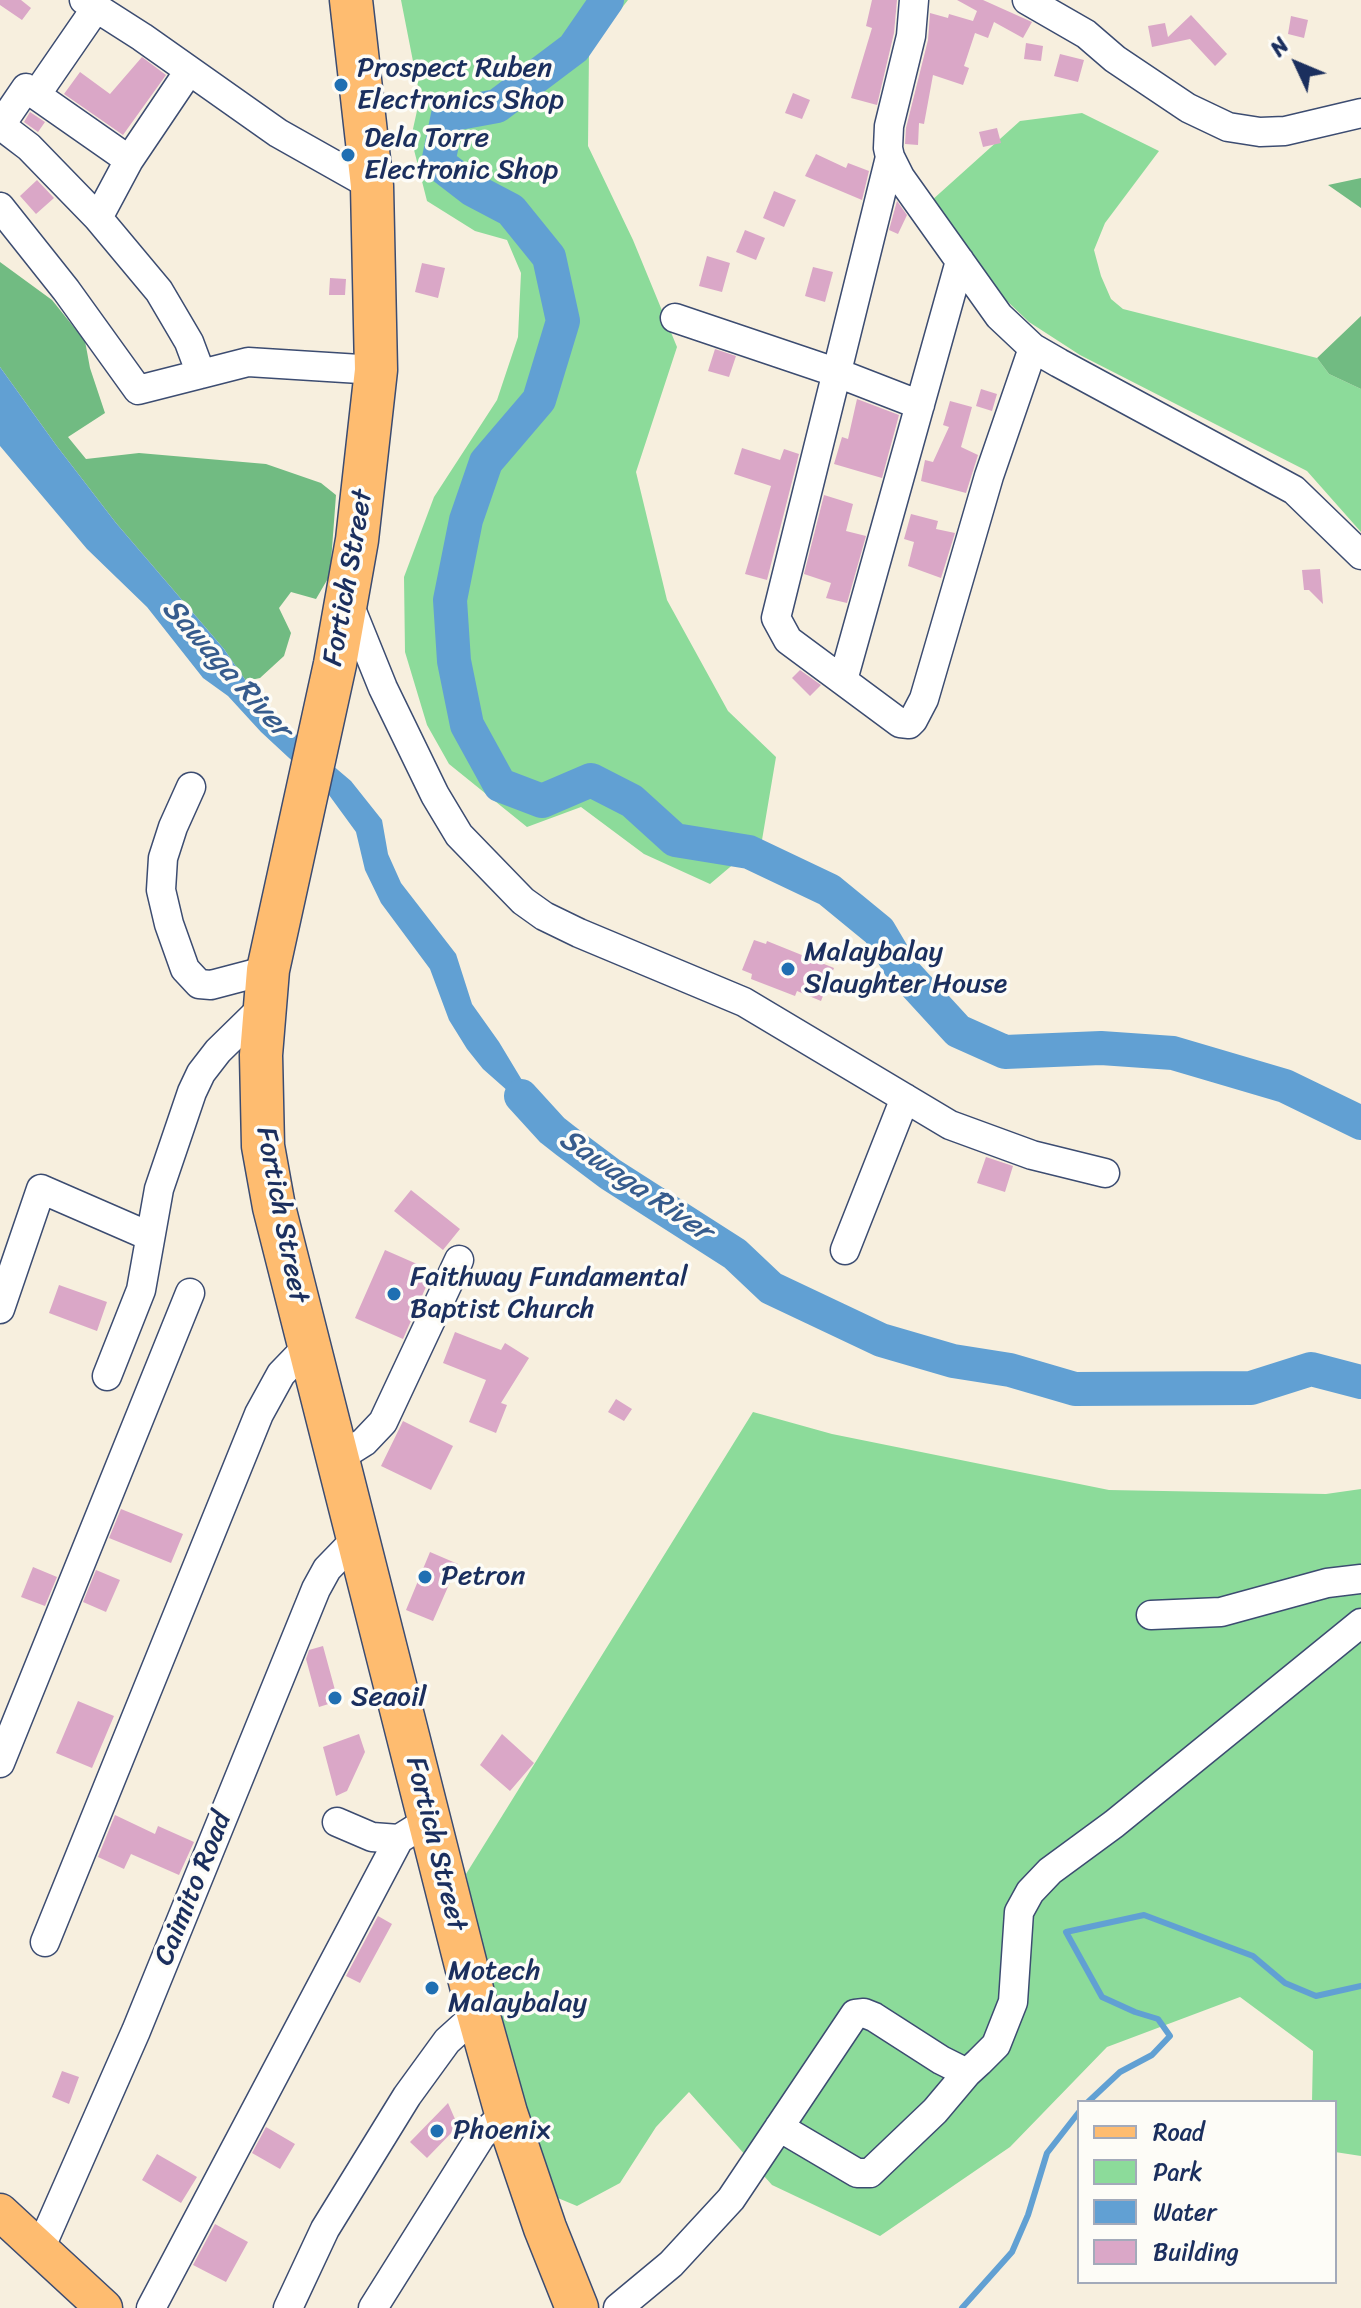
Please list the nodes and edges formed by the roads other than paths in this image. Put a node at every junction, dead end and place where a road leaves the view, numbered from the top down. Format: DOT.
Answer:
graph roads {
  1 [pos="351,0"];
  2 [pos="914,0"];
  3 [pos="1027,0"];
  4 [pos="90,4"];
  5 [pos="189,71"];
  6 [pos="36,95"];
  7 [pos="1361,113"];
  8 [pos="0,126"];
  9 [pos="890,157"];
  10 [pos="129,160"];
  11 [pos="372,186"];
  12 [pos="0,207"];
  13 [pos="98,218"];
  14 [pos="960,261"];
  15 [pos="675,318"];
  16 [pos="1033,348"];
  17 [pos="376,370"];
  18 [pos="835,372"];
  19 [pos="201,374"];
  20 [pos="920,405"];
  21 [pos="1361,555"];
  22 [pos="346,598"];
  23 [pos="843,680"];
  24 [pos="191,787"];
  25 [pos="266,988"];
  26 [pos="905,1098"];
  27 [pos="1105,1173"];
  28 [pos="149,1236"];
  29 [pos="845,1250"];
  30 [pos="459,1260"];
  31 [pos="190,1293"];
  32 [pos="0,1309"];
  33 [pos="309,1345"];
  34 [pos="107,1376"];
  35 [pos="337,1459"];
  36 [pos="358,1537"];
  37 [pos="1361,1579"];
  38 [pos="1151,1615"];
  39 [pos="1361,1623"];
  40 [pos="0,1763"];
  41 [pos="337,1822"];
  42 [pos="414,1830"];
  43 [pos="45,1942"];
  44 [pos="478,2013"];
  45 [pos="967,2073"];
  46 [pos="506,2113"];
  47 [pos="779,2127"];
  48 [pos="0,2212"];
  49 [pos="40,2249"];
  50 [pos="104,2308"];
  51 [pos="151,2308"];
  52 [pos="288,2308"];
  53 [pos="373,2308"];
  54 [pos="577,2308"];
  55 [pos="618,2308"];
  1 -- 11 [label="highway, Fortich Street"];
  2 -- 9 [label="street"];
  3 -- 7 [label="street"];
  4 -- 5 [label="street"];
  4 -- 6 [label="street"];
  5 -- 10 [label="street"];
  5 -- 11 [label="street"];
  6 -- 8 [label="street"];
  6 -- 10 [label="street"];
  8 -- 13 [label="street"];
  9 -- 14 [label="street"];
  9 -- 18 [label="street"];
  10 -- 13 [label="street"];
  11 -- 17 [label="highway, Fortich Street"];
  12 -- 19 [label="street"];
  13 -- 19 [label="street"];
  14 -- 16 [label="street"];
  14 -- 20 [label="street"];
  15 -- 18 [label="street"];
  16 -- 21 [label="street"];
  16 -- 23 [label="street"];
  17 -- 19 [label="street"];
  17 -- 22 [label="highway, Fortich Street"];
  18 -- 20 [label="street"];
  18 -- 23 [label="street"];
  20 -- 23 [label="street"];
  22 -- 25 [label="highway, Fortich Street"];
  22 -- 26 [label="street"];
  24 -- 25 [label="street"];
  25 -- 28 [label="street"];
  25 -- 33 [label="highway, Fortich Street"];
  26 -- 27 [label="street"];
  26 -- 29 [label="street"];
  28 -- 32 [label="street"];
  28 -- 34 [label="street"];
  30 -- 35 [label="street"];
  31 -- 40 [label="street"];
  33 -- 35 [label="highway, Fortich Street"];
  33 -- 43 [label="street"];
  35 -- 36 [label="highway, Fortich Street"];
  36 -- 42 [label="highway, Fortich Street"];
  36 -- 49 [label="street, Caimito Road"];
  37 -- 38 [label="street"];
  39 -- 45 [label="street"];
  41 -- 42 [label="street"];
  42 -- 44 [label="highway, Fortich Street"];
  42 -- 51 [label="street"];
  44 -- 46 [label="highway, Fortich Street"];
  44 -- 52 [label="street"];
  45 -- 47 [label="street"];
  45 -- 47 [label="street"];
  46 -- 53 [label="street"];
  46 -- 54 [label="highway, Fortich Street"];
  47 -- 55 [label="street"];
  48 -- 49 [label="main road"];
  49 -- 50 [label="main road"];
}
